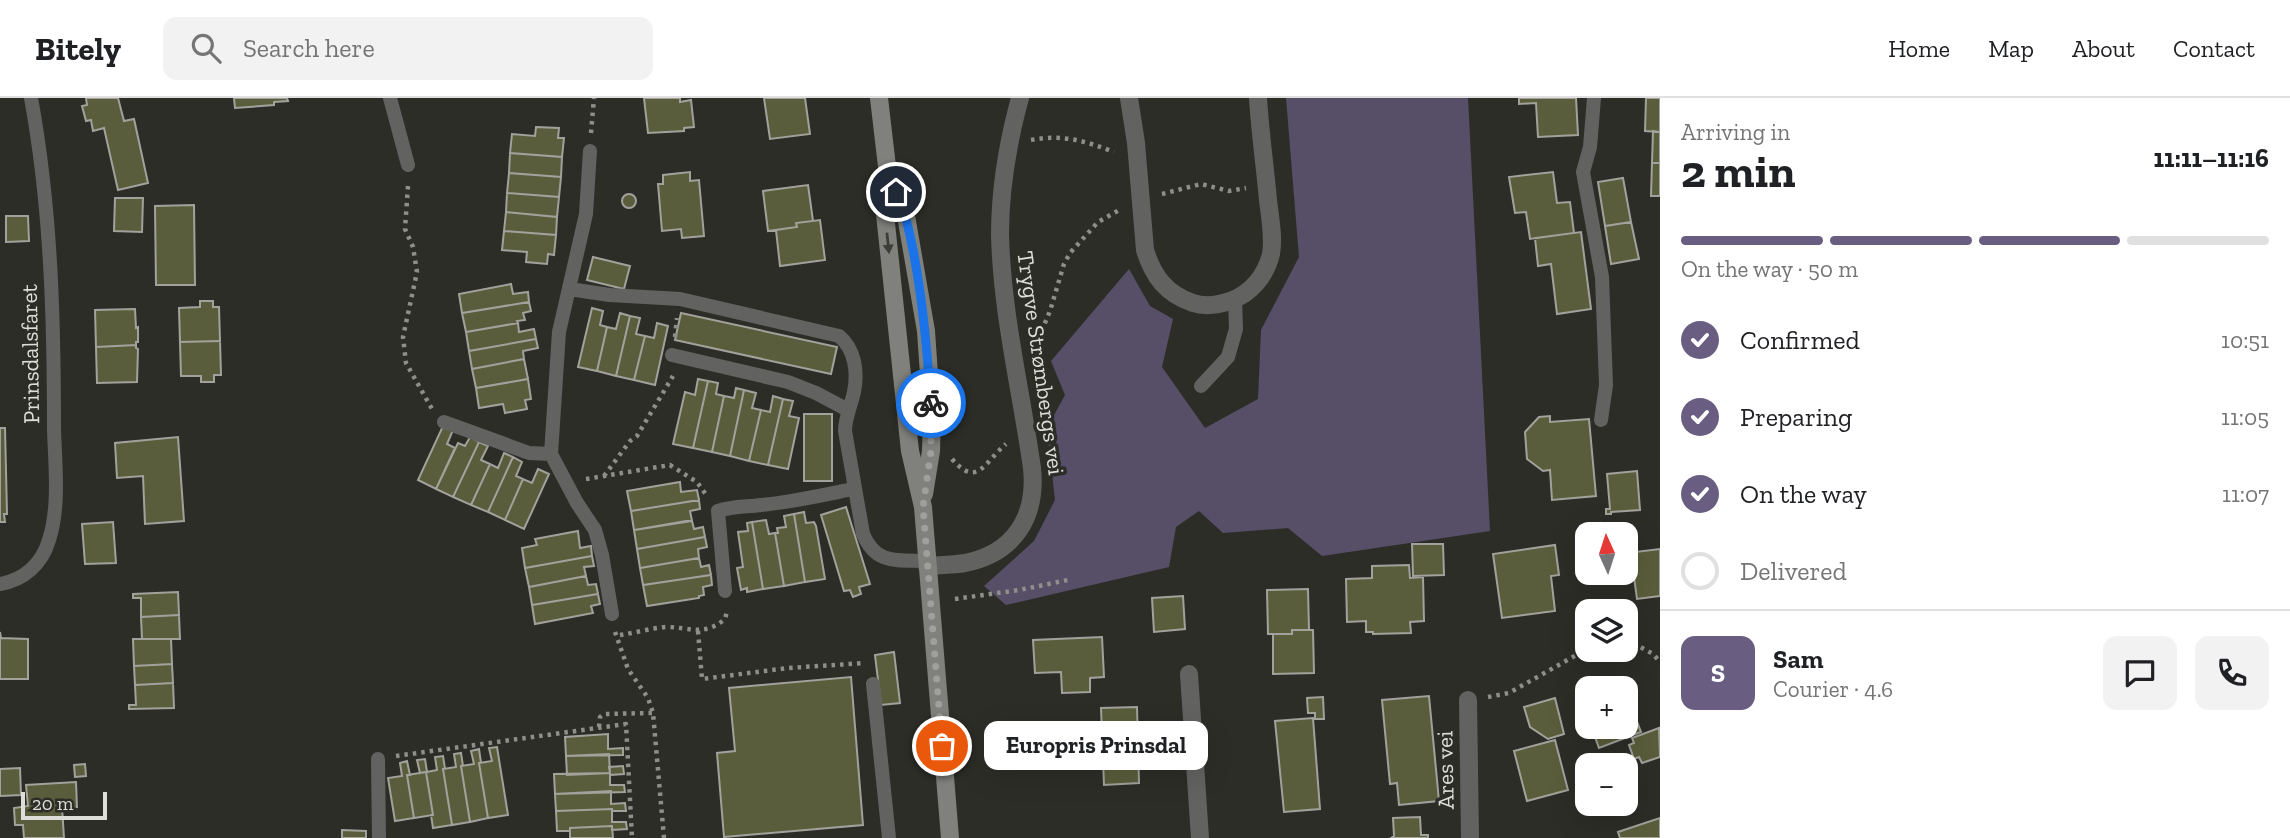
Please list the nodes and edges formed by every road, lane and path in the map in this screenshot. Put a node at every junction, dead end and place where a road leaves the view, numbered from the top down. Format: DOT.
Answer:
graph roads {
  1 [pos="31,98"];
  2 [pos="390,98"];
  3 [pos="594,98"];
  4 [pos="879,98"];
  5 [pos="1020,98"];
  6 [pos="1129,98"];
  7 [pos="1258,98"];
  8 [pos="1594,98"];
  9 [pos="1010,144"];
  10 [pos="590,151"];
  11 [pos="1138,163"];
  12 [pos="408,165"];
  13 [pos="888,175"];
  14 [pos="1246,188"];
  15 [pos="1161,194"];
  16 [pos="1141,205"];
  17 [pos="569,289"];
  18 [pos="680,299"];
  19 [pos="1235,299"];
  20 [pos="679,356"];
  21 [pos="1014,361"];
  22 [pos="1201,386"];
  23 [pos="848,410"];
  24 [pos="1601,420"];
  25 [pos="444,422"];
  26 [pos="1027,433"];
  27 [pos="551,454"];
  28 [pos="949,455"];
  29 [pos="604,476"];
  30 [pos="567,482"];
  31 [pos="853,489"];
  32 [pos="923,507"];
  33 [pos="718,511"];
  34 [pos="927,564"];
  35 [pos="1068,580"];
  36 [pos="0,584"];
  37 [pos="725,591"];
  38 [pos="955,598"];
  39 [pos="612,614"];
  40 [pos="698,631"];
  41 [pos="616,636"];
  42 [pos="1638,646"];
  43 [pos="1575,656"];
  44 [pos="1660,662"];
  45 [pos="1189,674"];
  46 [pos="873,684"];
  47 [pos="1468,701"];
  48 [pos="653,713"];
  49 [pos="599,727"];
  50 [pos="378,759"];
  51 [pos="379,838"];
  52 [pos="632,838"];
  53 [pos="664,838"];
  54 [pos="889,838"];
  55 [pos="950,838"];
  56 [pos="1200,838"];
  57 [pos="1470,838"];
  1 -- 36 [label="lane, Prinsdalsfaret"];
  2 -- 12 [label="lane"];
  3 -- 10 [label="path"];
  4 -- 13 [label="main road"];
  5 -- 9 [label="street, Trygve Strømbergs vei"];
  6 -- 11 [label="street"];
  7 -- 19 [label="street"];
  8 -- 24 [label="lane"];
  9 -- 11 [label="path"];
  9 -- 21 [label="street, Trygve Strømbergs vei"];
  10 -- 17 [label="lane"];
  11 -- 16 [label="street"];
  12 -- 25 [label="path"];
  13 -- 32 [label="main road, one-way"];
  13 -- 32 [label="main road"];
  14 -- 15 [label="path"];
  16 -- 19 [label="street"];
  16 -- 21 [label="path"];
  17 -- 18 [label="lane"];
  17 -- 27 [label="lane"];
  18 -- 20 [label="path"];
  18 -- 23 [label="lane"];
  19 -- 22 [label="lane"];
  20 -- 23 [label="lane"];
  20 -- 29 [label="path"];
  21 -- 26 [label="street, Trygve Strømbergs vei"];
  23 -- 31 [label="lane"];
  25 -- 27 [label="lane"];
  26 -- 28 [label="path"];
  26 -- 34 [label="street, Trygve Strømbergs vei"];
  27 -- 30 [label="lane"];
  29 -- 30 [label="path"];
  29 -- 33 [label="path"];
  30 -- 39 [label="lane"];
  31 -- 33 [label="lane"];
  31 -- 34 [label="lane"];
  32 -- 34 [label="main road"];
  33 -- 37 [label="lane"];
  34 -- 55 [label="main road"];
  35 -- 38 [label="path"];
  37 -- 40 [label="path"];
  39 -- 41 [label="path"];
  40 -- 41 [label="path"];
  40 -- 46 [label="path"];
  41 -- 48 [label="path"];
  42 -- 44 [label="path"];
  43 -- 47 [label="path"];
  45 -- 56 [label="street"];
  46 -- 54 [label="lane"];
  47 -- 57 [label="street, Ares vei"];
  48 -- 49 [label="path"];
  48 -- 53 [label="path"];
  49 -- 50 [label="path"];
  49 -- 52 [label="path"];
  50 -- 51 [label="lane"];
}
